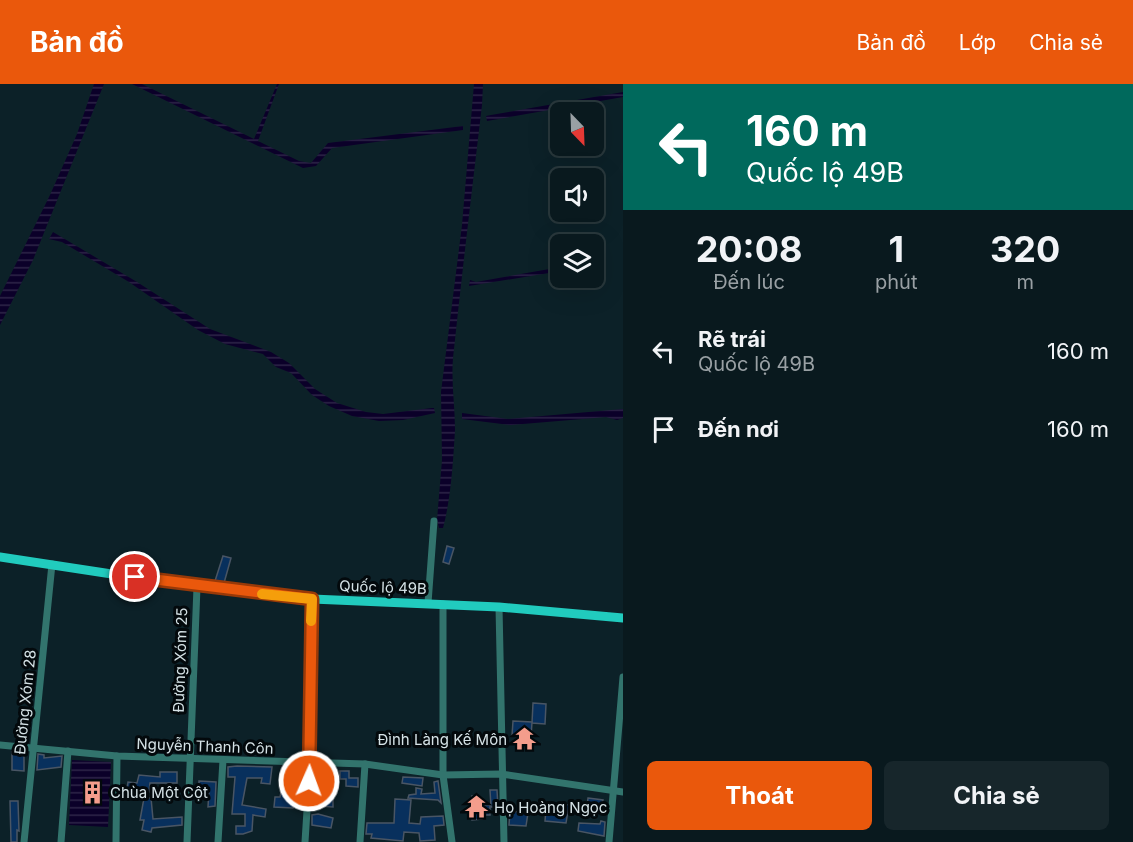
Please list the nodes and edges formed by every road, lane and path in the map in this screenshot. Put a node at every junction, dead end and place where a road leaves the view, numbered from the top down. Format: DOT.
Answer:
graph roads {
  1 [pos="434,521"];
  2 [pos="0,557"];
  3 [pos="52,564"];
  4 [pos="197,587"];
  5 [pos="312,599"];
  6 [pos="428,603"];
  7 [pos="443,604"];
  8 [pos="499,607"];
  9 [pos="623,618"];
  10 [pos="623,678"];
  11 [pos="0,745"];
  12 [pos="33,748"];
  13 [pos="68,751"];
  14 [pos="117,756"];
  15 [pos="189,759"];
  16 [pos="223,760"];
  17 [pos="310,763"];
  18 [pos="365,764"];
  19 [pos="501,774"];
  20 [pos="443,775"];
  21 [pos="614,791"];
  22 [pos="623,792"];
  23 [pos="24,842"];
  24 [pos="61,842"];
  25 [pos="116,842"];
  26 [pos="187,842"];
  27 [pos="218,842"];
  28 [pos="305,842"];
  29 [pos="360,842"];
  30 [pos="452,842"];
  31 [pos="504,842"];
  32 [pos="609,842"];
  1 -- 6 [label="street"];
  2 -- 3 [label="main road, Quốc lộ 49B"];
  3 -- 4 [label="main road, Quốc lộ 49B"];
  3 -- 12 [label="street, Đường Xóm 28"];
  4 -- 5 [label="main road, Quốc lộ 49B"];
  4 -- 15 [label="street, Đường Xóm 25"];
  5 -- 6 [label="main road, Quốc lộ 49B"];
  5 -- 17 [label="street"];
  6 -- 7 [label="main road, Quốc lộ 49B"];
  7 -- 8 [label="main road, Quốc lộ 49B"];
  7 -- 20 [label="street"];
  8 -- 9 [label="main road, Quốc lộ 49B"];
  8 -- 19 [label="street"];
  10 -- 21 [label="street"];
  11 -- 12 [label="street, Nguyễn Thanh Côn"];
  12 -- 13 [label="street, Nguyễn Thanh Côn"];
  12 -- 23 [label="street, Đường Xóm 28"];
  13 -- 14 [label="street, Nguyễn Thanh Côn"];
  13 -- 24 [label="street"];
  14 -- 15 [label="street, Nguyễn Thanh Côn"];
  14 -- 25 [label="street"];
  15 -- 16 [label="street, Nguyễn Thanh Côn"];
  15 -- 26 [label="street, Đường Xóm 25"];
  16 -- 17 [label="street, Nguyễn Thanh Côn"];
  16 -- 27 [label="street"];
  17 -- 18 [label="street, Nguyễn Thanh Côn"];
  17 -- 28 [label="street"];
  18 -- 20 [label="street, Nguyễn Thanh Côn"];
  18 -- 29 [label="street"];
  19 -- 20 [label="street, Nguyễn Thanh Côn"];
  19 -- 21 [label="street, Nguyễn Thanh Côn"];
  19 -- 31 [label="street"];
  20 -- 30 [label="street"];
  21 -- 22 [label="street, Nguyễn Thanh Côn"];
  21 -- 32 [label="street"];
}
